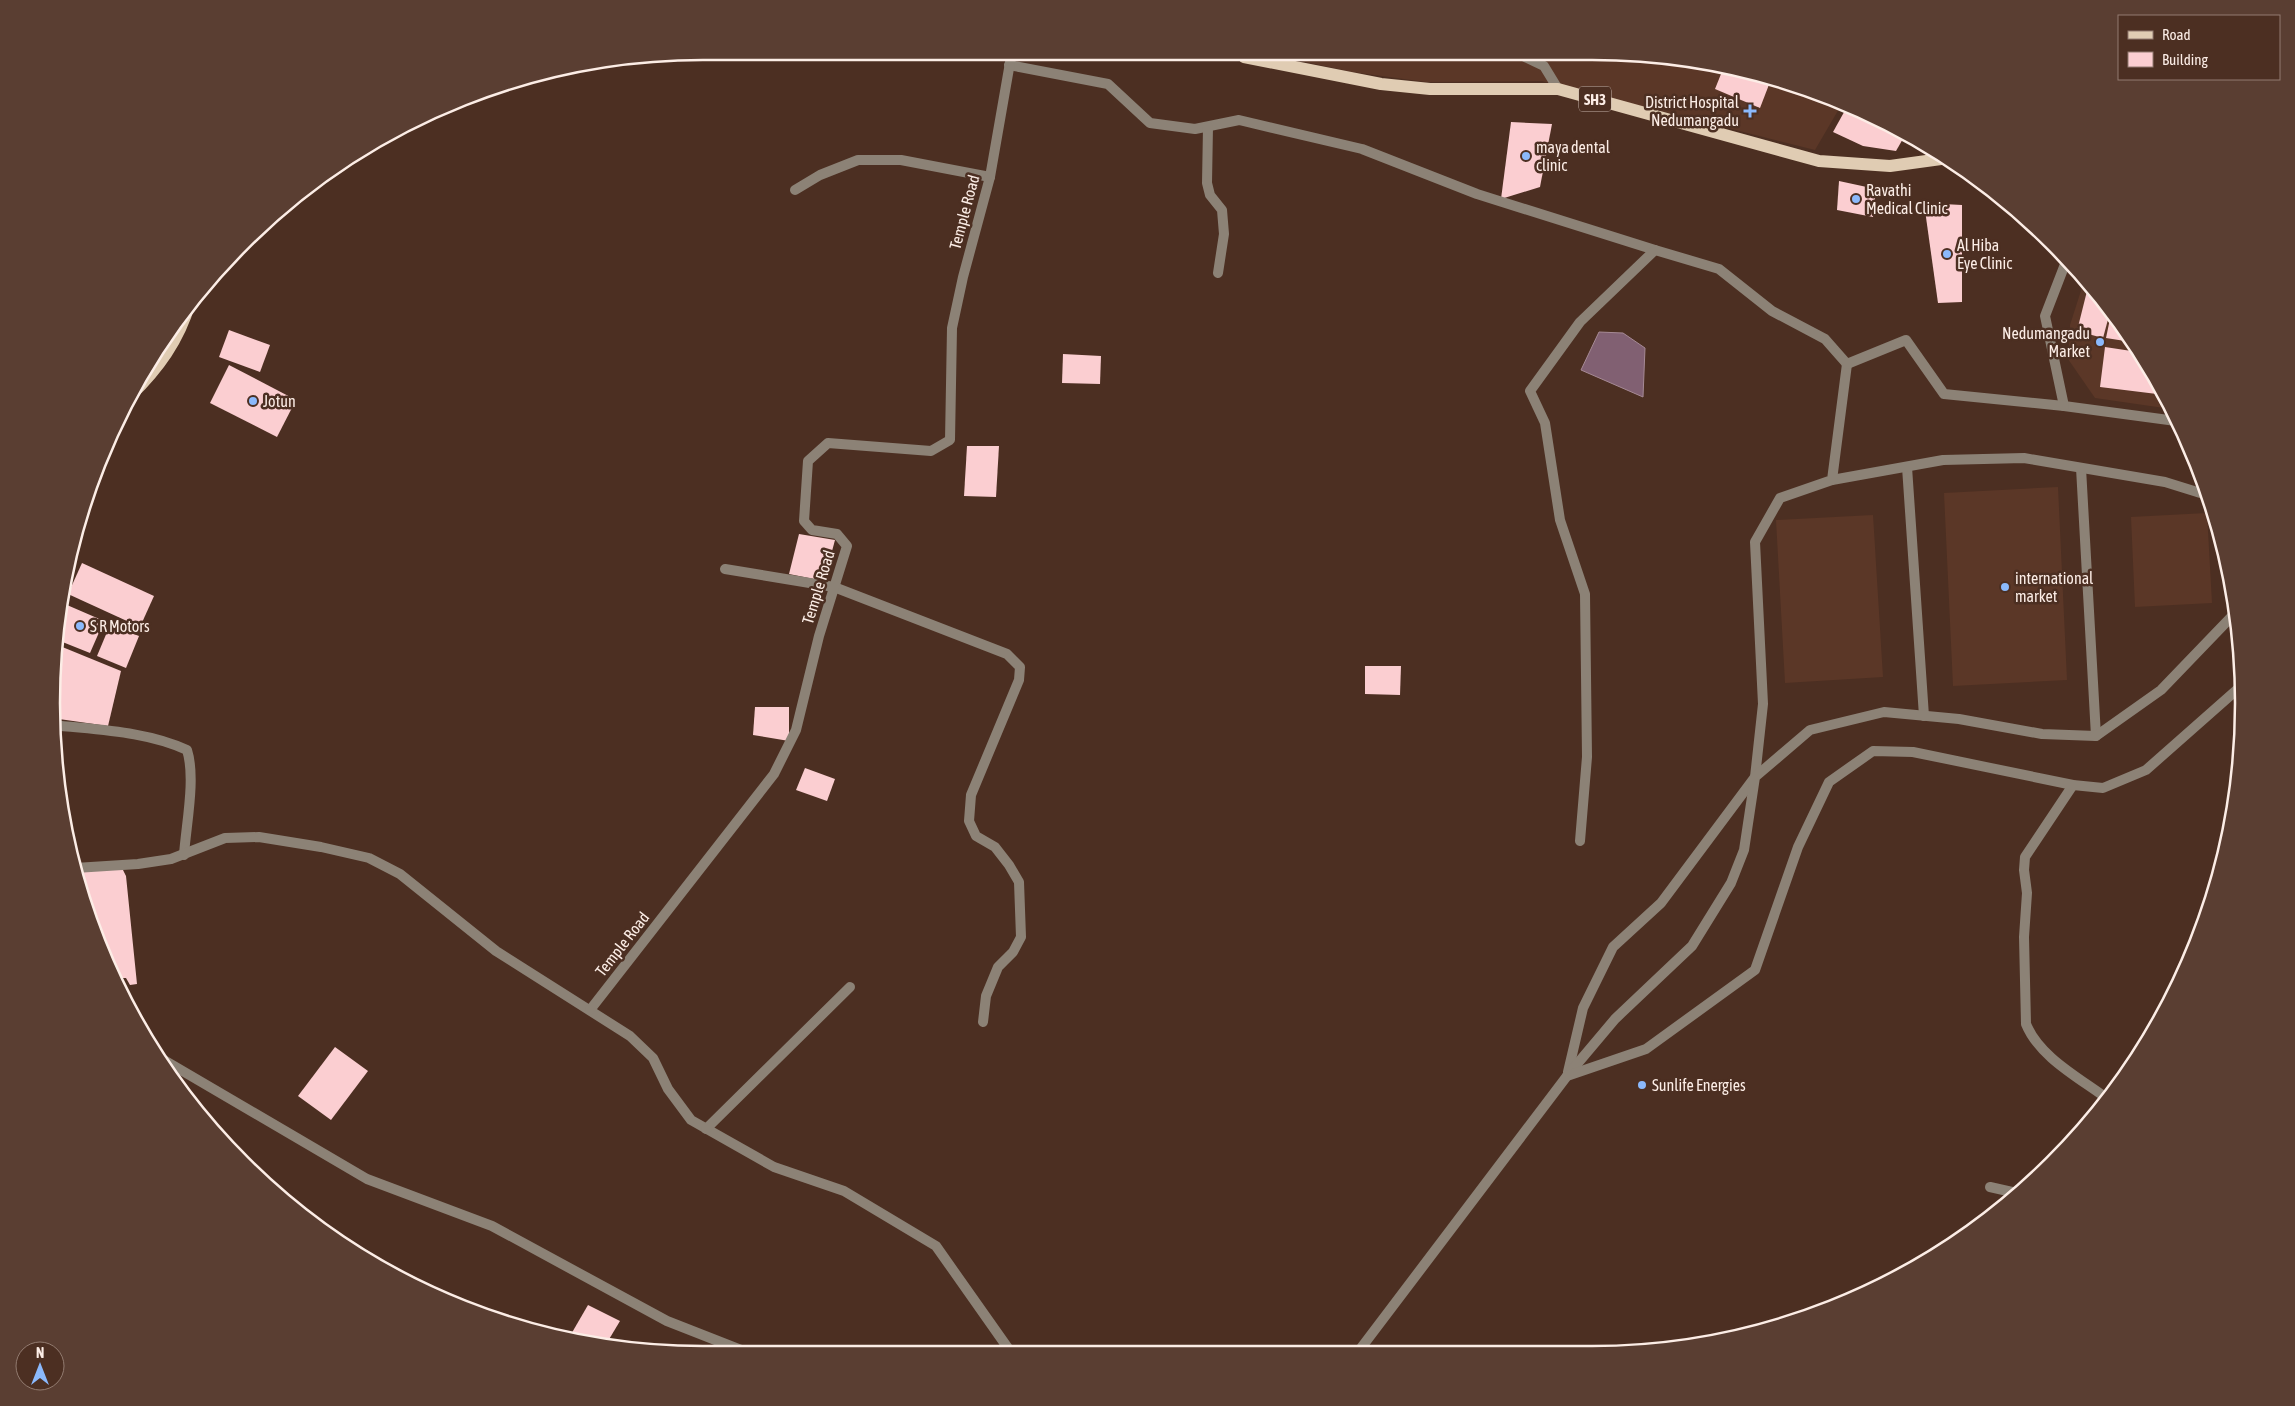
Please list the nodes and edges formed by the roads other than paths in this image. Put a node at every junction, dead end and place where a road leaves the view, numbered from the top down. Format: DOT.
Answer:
graph roads {
  1 [pos="1259,60"];
  2 [pos="1531,60"];
  3 [pos="1010,61"];
  4 [pos="1558,89"];
  5 [pos="1208,127"];
  6 [pos="1935,159"];
  7 [pos="990,177"];
  8 [pos="795,190"];
  9 [pos="1655,250"];
  10 [pos="2064,267"];
  11 [pos="1218,273"];
  12 [pos="179,331"];
  13 [pos="1846,364"];
  14 [pos="146,381"];
  15 [pos="2064,406"];
  16 [pos="2170,420"];
  17 [pos="1907,467"];
  18 [pos="2081,468"];
  19 [pos="1832,480"];
  20 [pos="2200,493"];
  21 [pos="726,569"];
  22 [pos="834,587"];
  23 [pos="2229,619"];
  24 [pos="2235,692"];
  25 [pos="1924,716"];
  26 [pos="61,726"];
  27 [pos="2096,736"];
  28 [pos="1755,777"];
  29 [pos="2073,785"];
  30 [pos="1580,842"];
  31 [pos="184,855"];
  32 [pos="82,868"];
  33 [pos="850,988"];
  34 [pos="590,1010"];
  35 [pos="983,1022"];
  36 [pos="171,1064"];
  37 [pos="1567,1076"];
  38 [pos="2102,1094"];
  39 [pos="706,1130"];
  40 [pos="1990,1187"];
  41 [pos="2009,1191"];
  42 [pos="731,1346"];
  43 [pos="1006,1346"];
  44 [pos="1363,1346"];
  1 -- 4 [label="main road, SH3"];
  2 -- 4 [label="street"];
  3 -- 5 [label="street"];
  3 -- 7 [label="street, Temple Road"];
  4 -- 6 [label="main road, SH3"];
  5 -- 9 [label="street"];
  5 -- 11 [label="street"];
  7 -- 8 [label="street"];
  7 -- 22 [label="street, Temple Road"];
  9 -- 13 [label="street"];
  9 -- 30 [label="street"];
  10 -- 15 [label="street"];
  12 -- 14 [label="main road"];
  13 -- 15 [label="street"];
  13 -- 19 [label="street"];
  15 -- 16 [label="street"];
  17 -- 18 [label="street"];
  17 -- 19 [label="street"];
  17 -- 25 [label="street"];
  18 -- 20 [label="street"];
  18 -- 27 [label="street"];
  19 -- 28 [label="street"];
  21 -- 22 [label="street"];
  22 -- 34 [label="street, Temple Road"];
  22 -- 35 [label="street"];
  23 -- 27 [label="street"];
  24 -- 29 [label="street"];
  25 -- 27 [label="street"];
  25 -- 28 [label="street"];
  26 -- 31 [label="street"];
  28 -- 37 [label="street"];
  28 -- 37 [label="street"];
  29 -- 37 [label="street"];
  29 -- 38 [label="street"];
  31 -- 32 [label="street"];
  31 -- 34 [label="street"];
  33 -- 39 [label="street"];
  34 -- 39 [label="street"];
  36 -- 42 [label="street"];
  37 -- 44 [label="street"];
  39 -- 43 [label="street"];
  40 -- 41 [label="street"];
}
